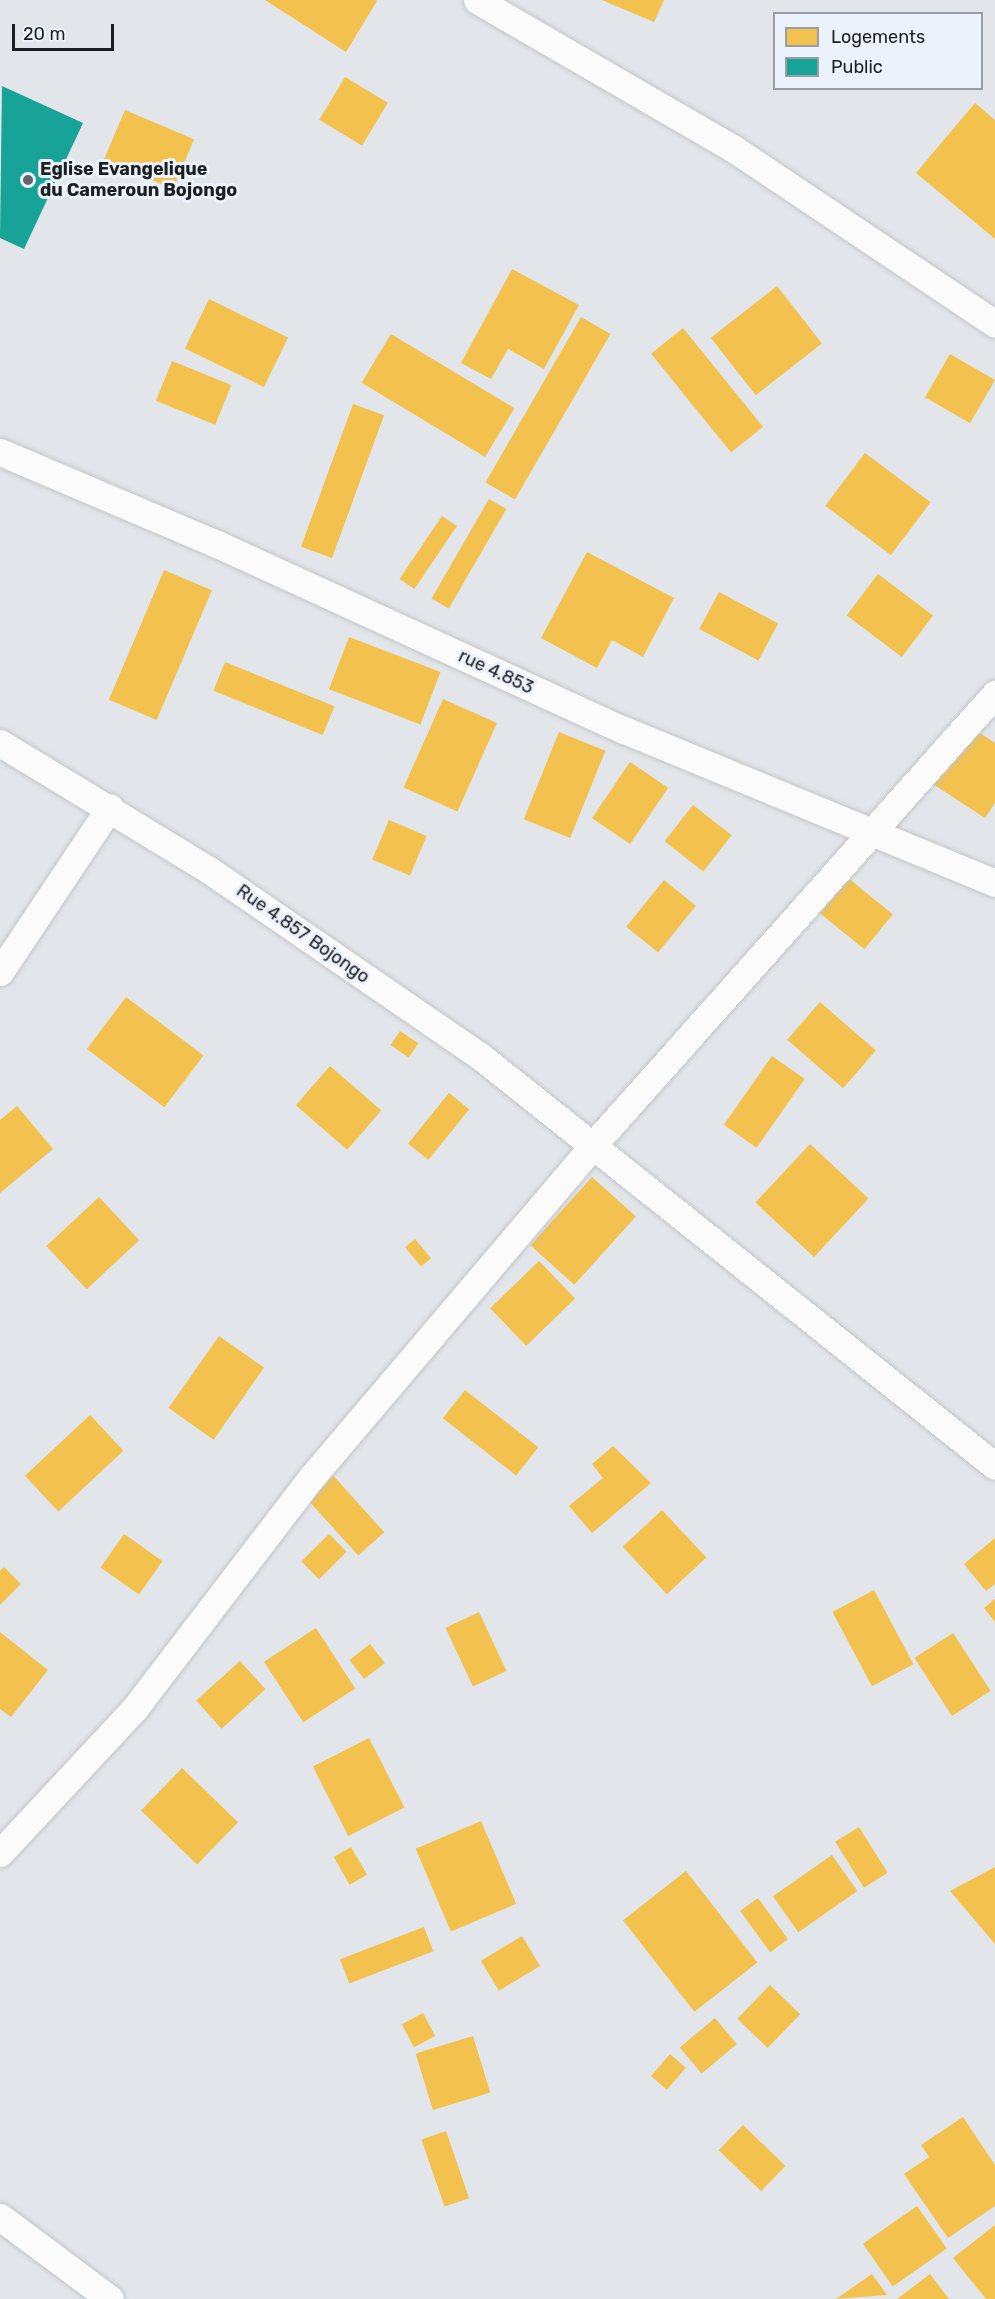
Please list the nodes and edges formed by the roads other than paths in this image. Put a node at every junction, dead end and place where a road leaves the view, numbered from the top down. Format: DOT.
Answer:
graph roads {
  1 [pos="477,0"];
  2 [pos="995,324"];
  3 [pos="0,452"];
  4 [pos="995,693"];
  5 [pos="0,743"];
  6 [pos="110,807"];
  7 [pos="870,834"];
  8 [pos="995,883"];
  9 [pos="0,972"];
  10 [pos="594,1144"];
  11 [pos="995,1466"];
  12 [pos="0,1852"];
  13 [pos="0,2217"];
  14 [pos="110,2299"];
  1 -- 2 [label="street"];
  3 -- 7 [label="street, rue 4.853"];
  4 -- 7 [label="street"];
  5 -- 6 [label="street, Rue 4.857 Bojongo"];
  6 -- 9 [label="street"];
  6 -- 10 [label="street, Rue 4.857 Bojongo"];
  7 -- 8 [label="street, rue 4.853"];
  7 -- 10 [label="street"];
  10 -- 11 [label="street, Rue 4.857 Bojongo"];
  10 -- 12 [label="street"];
  13 -- 14 [label="street"];
}
